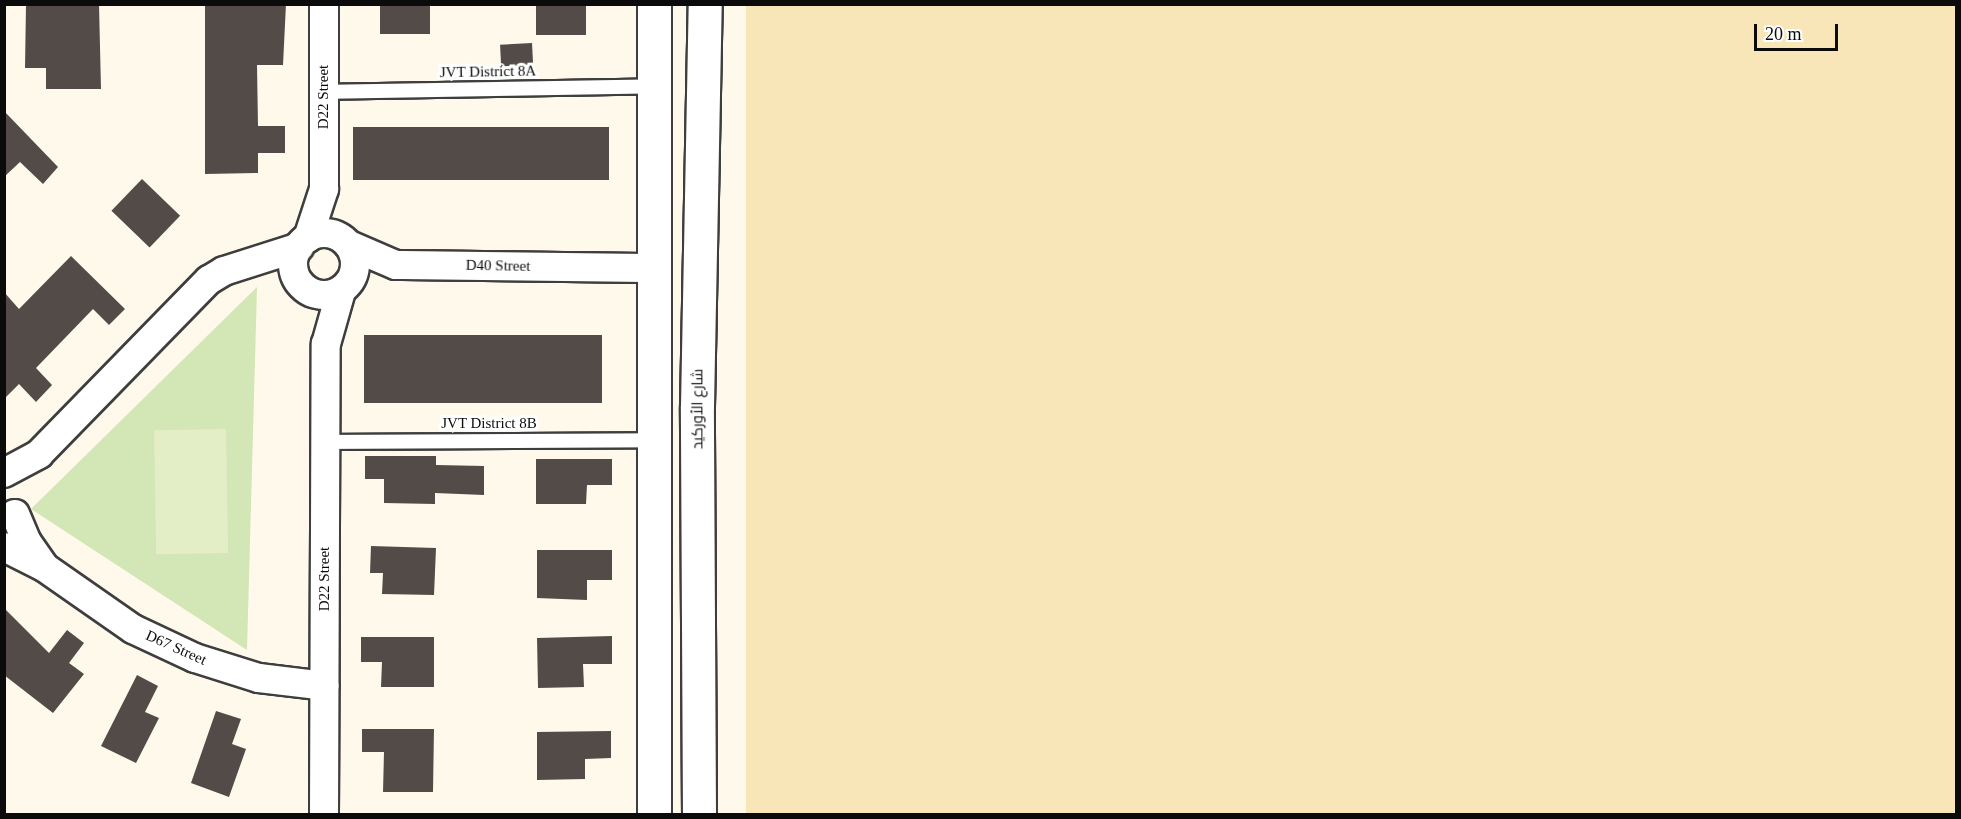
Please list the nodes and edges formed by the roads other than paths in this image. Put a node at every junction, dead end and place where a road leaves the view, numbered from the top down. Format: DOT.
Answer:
graph roads {
  1 [pos="324,4"];
  2 [pos="654,4"];
  3 [pos="705,4"];
  4 [pos="653,86"];
  5 [pos="324,92"];
  6 [pos="324,189"];
  7 [pos="345,242"];
  8 [pos="303,243"];
  9 [pos="257,263"];
  10 [pos="396,265"];
  11 [pos="652,268"];
  12 [pos="303,285"];
  13 [pos="346,285"];
  14 [pos="326,344"];
  15 [pos="697,406"];
  16 [pos="653,440"];
  17 [pos="325,442"];
  18 [pos="39,454"];
  19 [pos="4,473"];
  20 [pos="10,511"];
  21 [pos="4,547"];
  22 [pos="44,567"];
  23 [pos="325,686"];
  24 [pos="324,814"];
  25 [pos="654,814"];
  26 [pos="699,814"];
  1 -- 5 [label="street, D22 Street"];
  2 -- 4 [label="street"];
  3 -- 15 [label="street, شارع الأوركيد"];
  4 -- 5 [label="lane, JVT District 8A"];
  4 -- 11 [label="street"];
  5 -- 6 [label="street, D22 Street"];
  6 -- 7 [label="street, D22 Street"];
  6 -- 8 [label="street, D22 Street"];
  7 -- 8 [label="street"];
  7 -- 10 [label="street, D40 Street"];
  7 -- 13 [label="street"];
  8 -- 9 [label="street"];
  8 -- 12 [label="street"];
  9 -- 12 [label="street"];
  9 -- 18 [label="street"];
  10 -- 11 [label="street, D40 Street"];
  10 -- 13 [label="street"];
  11 -- 15 [label="street"];
  11 -- 16 [label="street"];
  12 -- 13 [label="street"];
  12 -- 14 [label="street, D22 Street"];
  13 -- 14 [label="street, D22 Street"];
  14 -- 17 [label="street, D22 Street"];
  15 -- 26 [label="street, شارع الأوركيد"];
  16 -- 17 [label="lane, JVT District 8B"];
  16 -- 25 [label="street"];
  17 -- 23 [label="street, D22 Street"];
  18 -- 19 [label="street"];
  18 -- 20 [label="street"];
  20 -- 22 [label="street, D67 Street"];
  21 -- 22 [label="street, D67 Street"];
  22 -- 23 [label="street, D67 Street"];
  23 -- 24 [label="street, D22 Street"];
}
